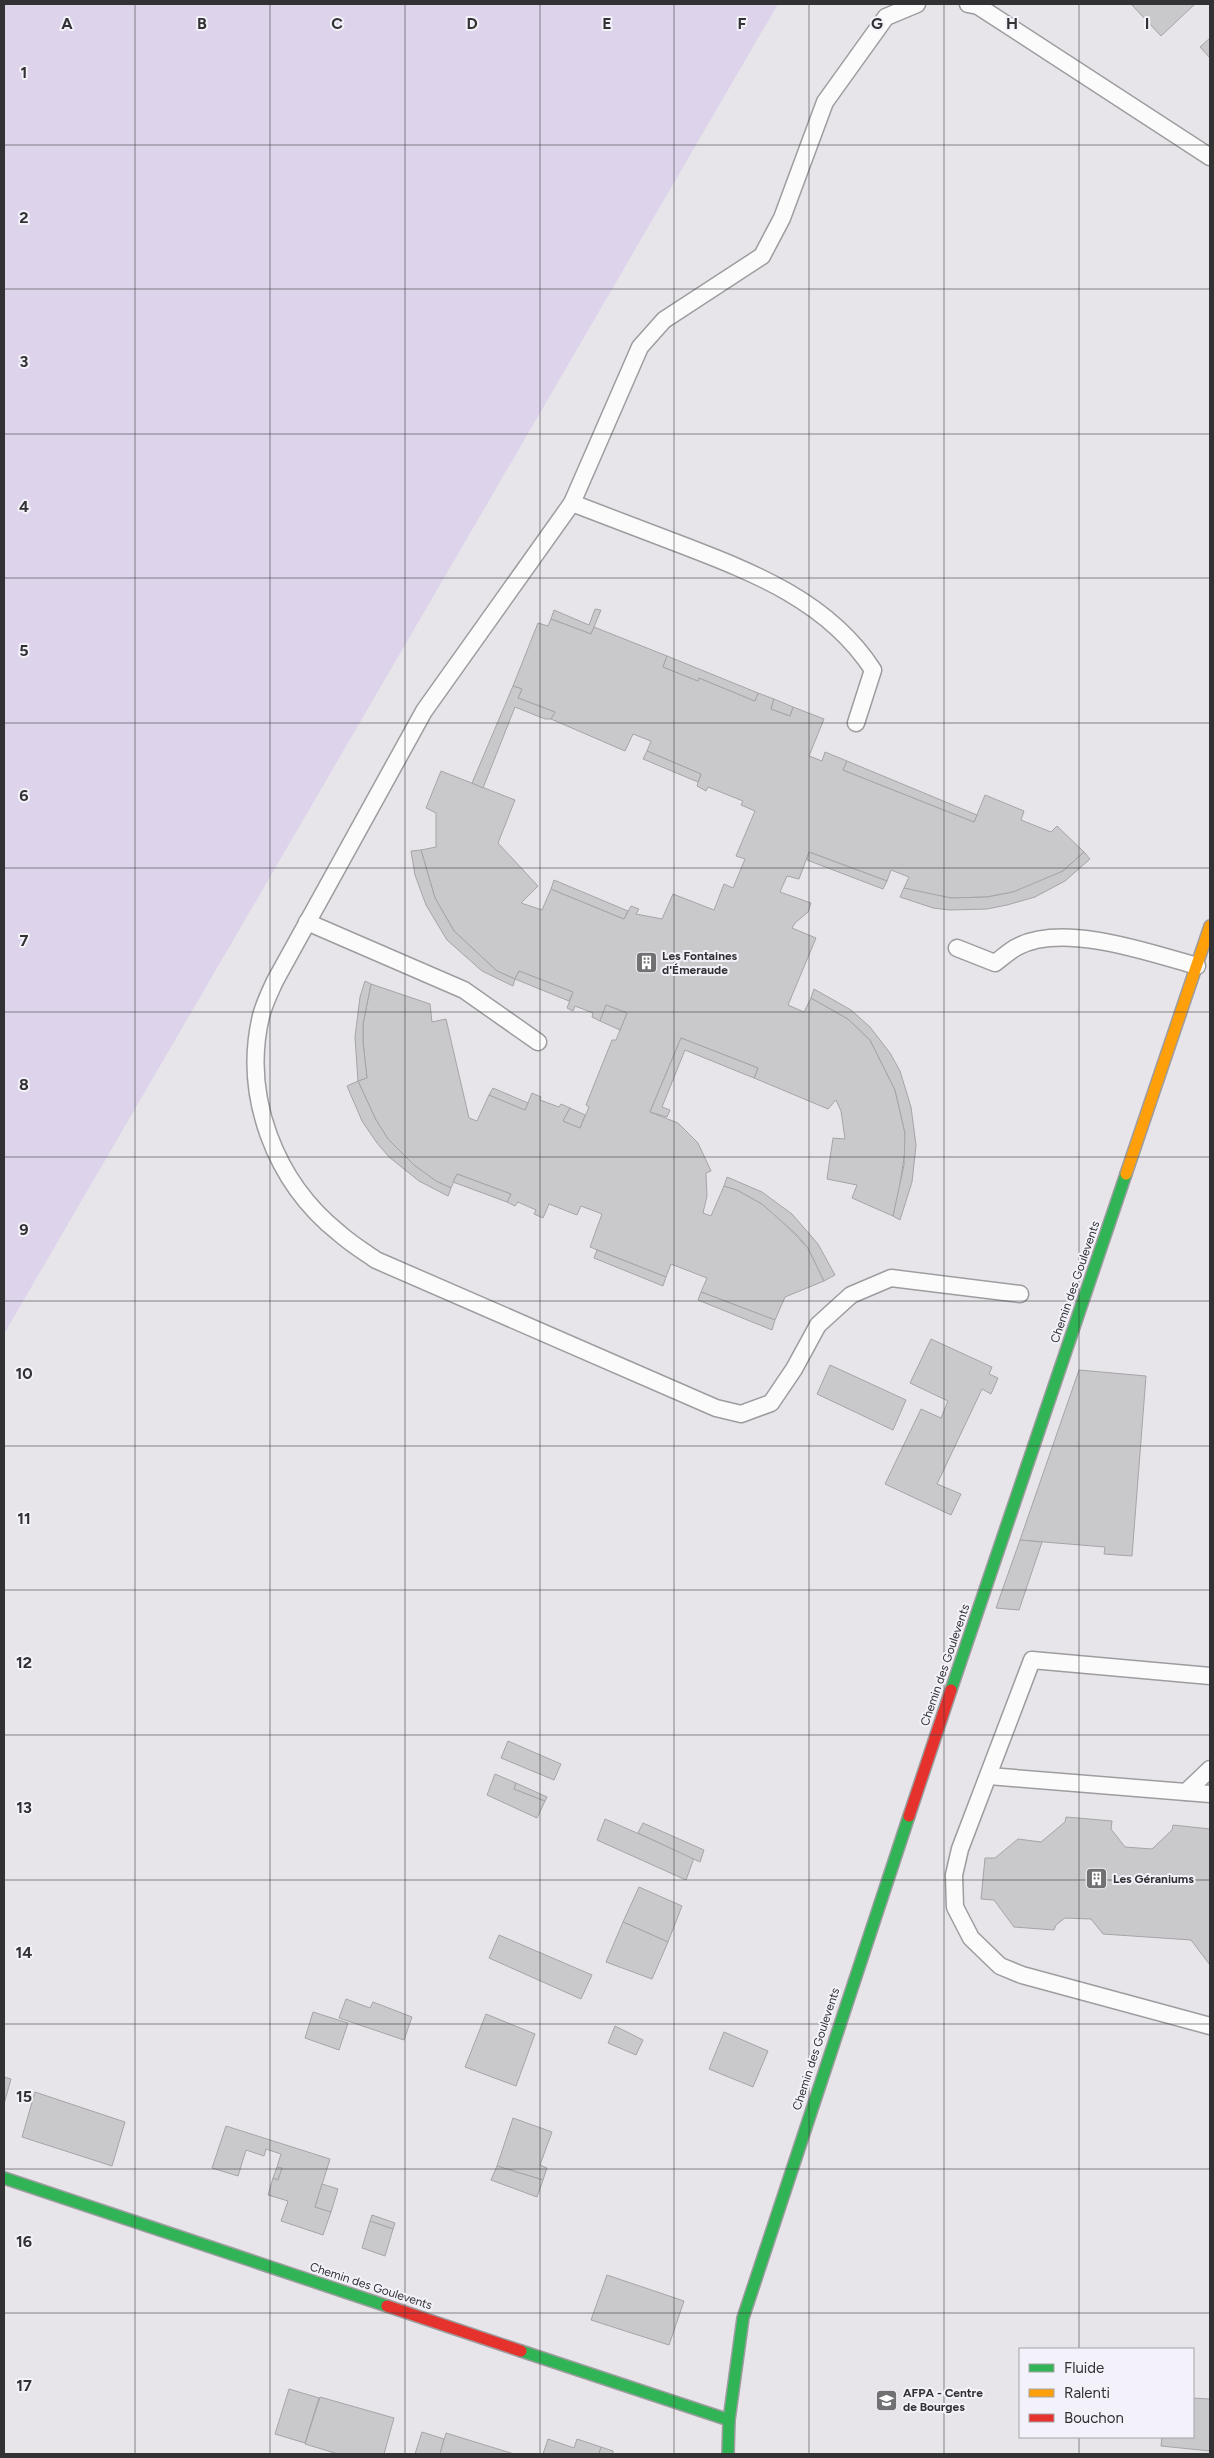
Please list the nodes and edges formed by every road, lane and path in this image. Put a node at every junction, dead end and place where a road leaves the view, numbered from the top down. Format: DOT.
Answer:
graph roads {
  1 [pos="916,4"];
  2 [pos="968,4"];
  3 [pos="1210,157"];
  4 [pos="572,503"];
  5 [pos="856,723"];
  6 [pos="307,922"];
  7 [pos="1210,926"];
  8 [pos="957,948"];
  9 [pos="1197,966"];
  10 [pos="538,1042"];
  11 [pos="1020,1294"];
  12 [pos="1210,1676"];
  13 [pos="1210,1769"];
  14 [pos="989,1776"];
  15 [pos="1186,1792"];
  16 [pos="1210,1794"];
  17 [pos="1210,2026"];
  18 [pos="4,2178"];
  19 [pos="730,2420"];
  20 [pos="728,2454"];
  1 -- 4 [label="lane"];
  2 -- 3 [label="lane"];
  4 -- 5 [label="lane"];
  4 -- 6 [label="lane"];
  6 -- 10 [label="lane"];
  6 -- 11 [label="lane"];
  7 -- 9 [label="street, Chemin des Goulevents"];
  8 -- 9 [label="lane"];
  9 -- 19 [label="street, Chemin des Goulevents"];
  12 -- 14 [label="lane"];
  13 -- 15 [label="lane"];
  14 -- 15 [label="lane"];
  14 -- 17 [label="lane"];
  15 -- 16 [label="lane"];
  18 -- 19 [label="street, Chemin des Goulevents"];
  19 -- 20 [label="street, Chemin des Goulevents"];
}
